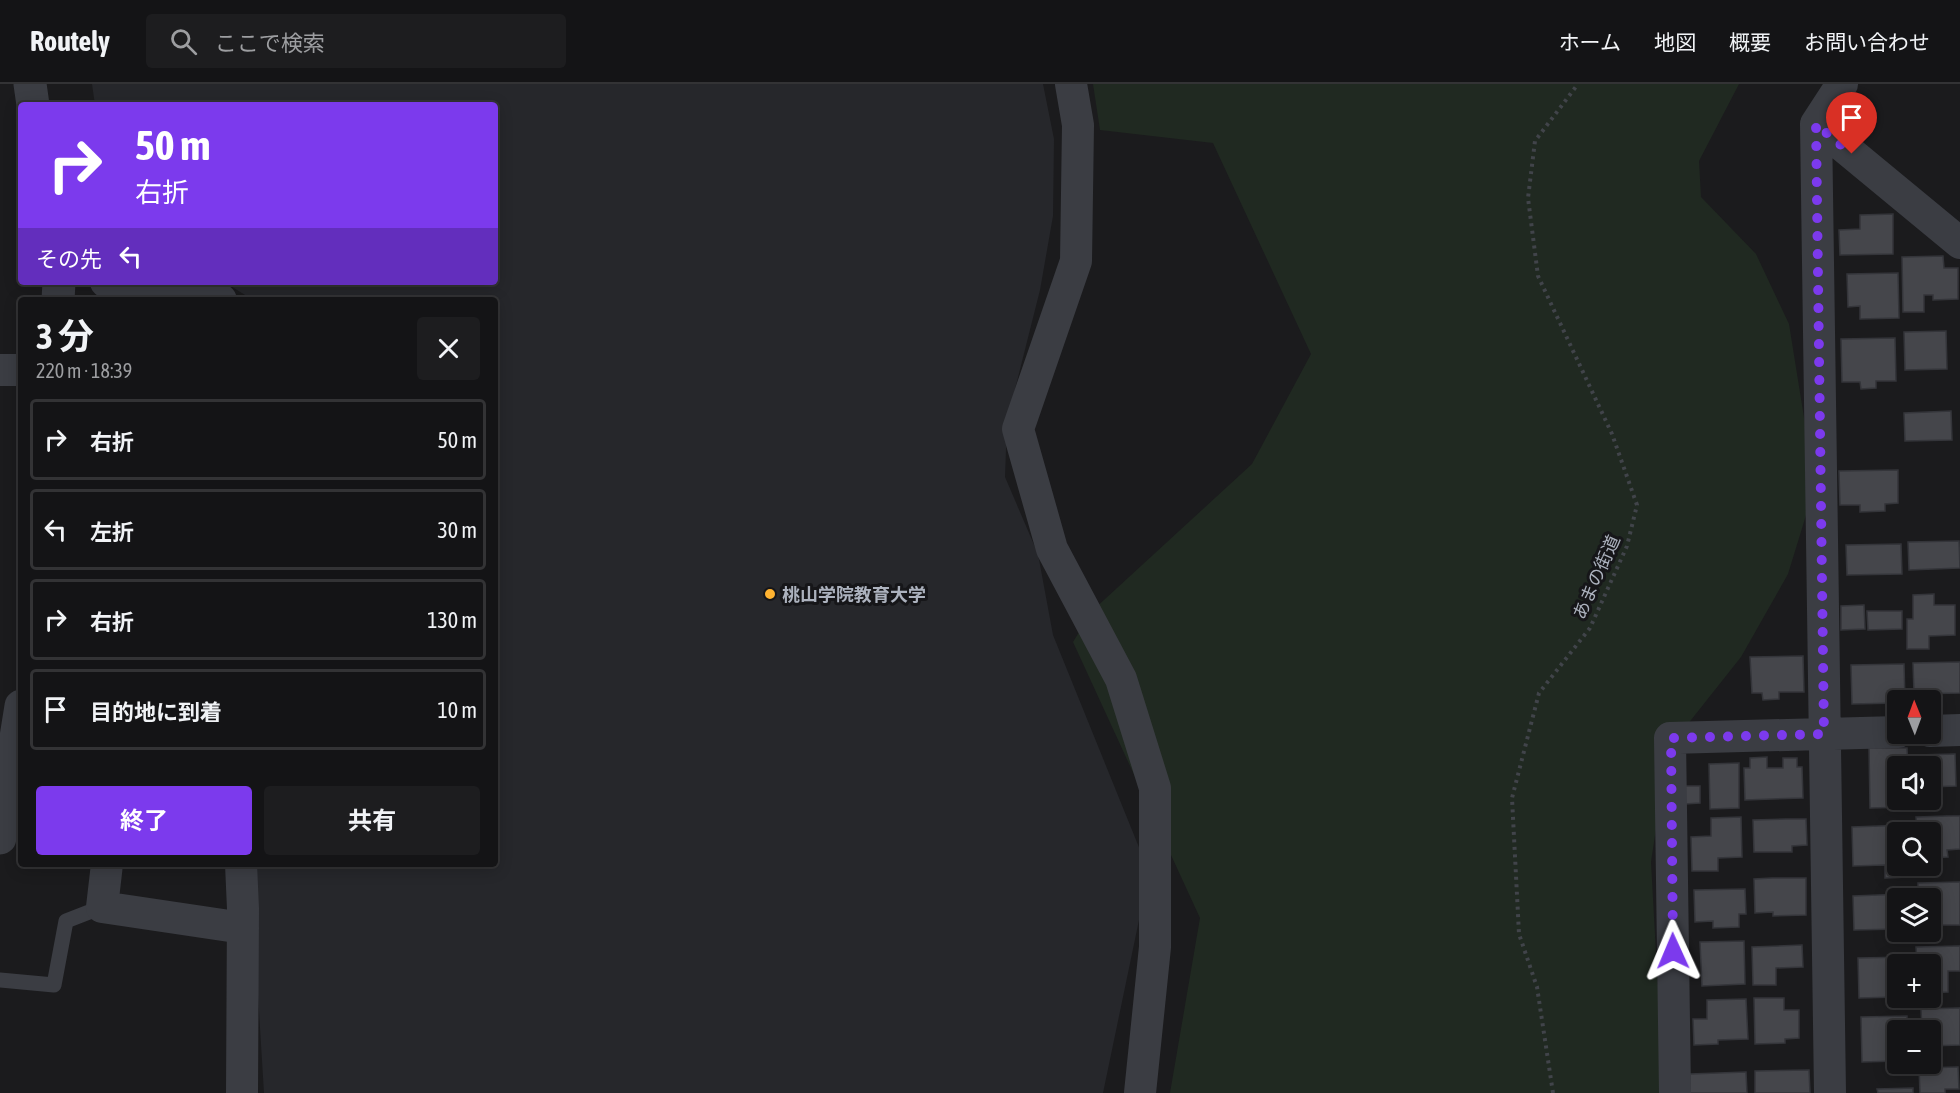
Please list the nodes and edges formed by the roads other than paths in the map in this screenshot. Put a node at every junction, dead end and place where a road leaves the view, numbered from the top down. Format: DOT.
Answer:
graph roads {
  1 [pos="30,84"];
  2 [pos="1071,84"];
  3 [pos="1842,84"];
  4 [pos="33,102"];
  5 [pos="1816,124"];
  6 [pos="1960,243"];
  7 [pos="130,285"];
  8 [pos="209,297"];
  9 [pos="0,370"];
  10 [pos="18,370"];
  11 [pos="18,725"];
  12 [pos="1960,730"];
  13 [pos="1941,731"];
  14 [pos="1887,732"];
  15 [pos="1824,734"];
  16 [pos="0,838"];
  17 [pos="107,867"];
  18 [pos="241,867"];
  19 [pos="102,907"];
  20 [pos="243,928"];
  21 [pos="0,980"];
  22 [pos="242,1093"];
  23 [pos="1140,1093"];
  24 [pos="1675,1093"];
  25 [pos="1830,1093"];
  1 -- 4 [label="street"];
  2 -- 23 [label="street"];
  3 -- 5 [label="street"];
  5 -- 6 [label="street"];
  5 -- 15 [label="street"];
  7 -- 8 [label="street"];
  9 -- 10 [label="street"];
  11 -- 16 [label="street"];
  12 -- 13 [label="street"];
  14 -- 15 [label="street"];
  15 -- 24 [label="street"];
  15 -- 25 [label="street"];
  17 -- 19 [label="street"];
  18 -- 20 [label="street"];
  19 -- 20 [label="street"];
  19 -- 21 [label="lane"];
  20 -- 22 [label="street"];
}
